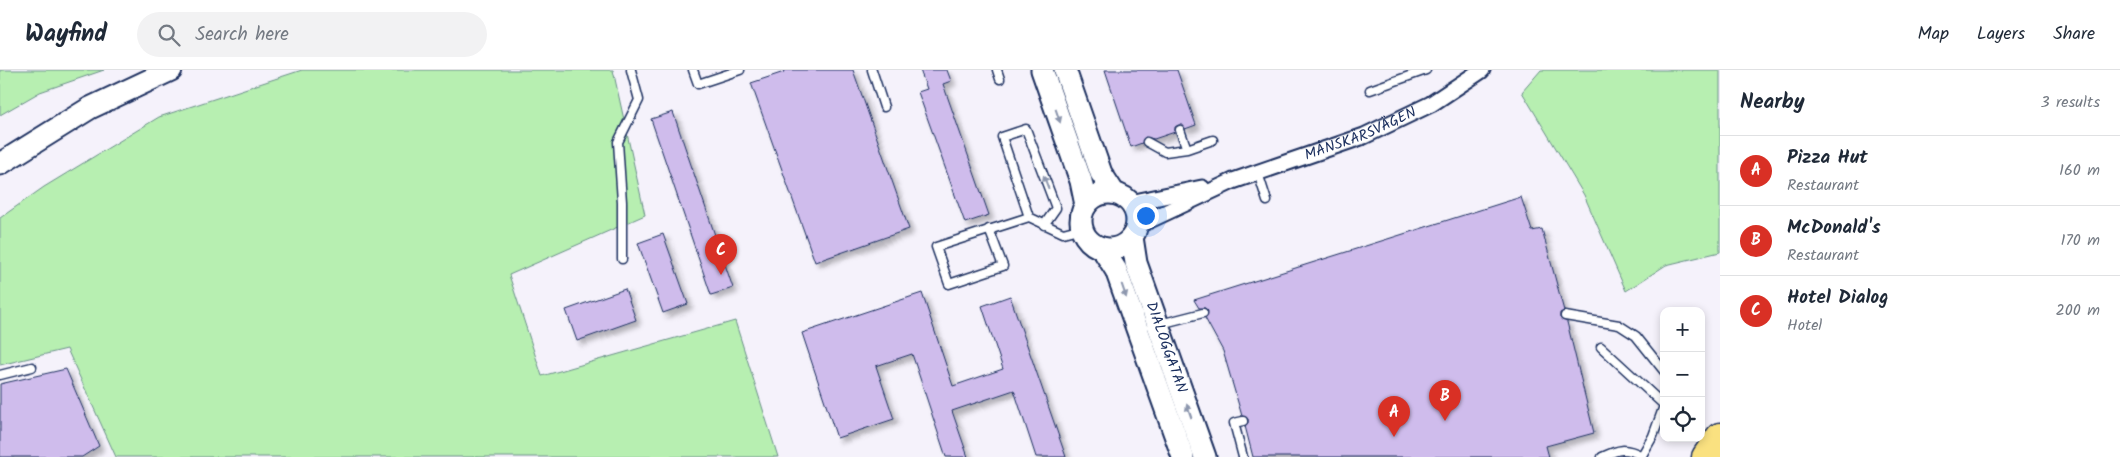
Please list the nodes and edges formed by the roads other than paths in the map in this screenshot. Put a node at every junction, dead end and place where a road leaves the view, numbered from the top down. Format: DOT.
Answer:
graph roads {
  1 [pos="171,70"];
  2 [pos="631,70"];
  3 [pos="693,70"];
  4 [pos="740,70"];
  5 [pos="872,70"];
  6 [pos="997,70"];
  7 [pos="1042,70"];
  8 [pos="1065,70"];
  9 [pos="1426,70"];
  10 [pos="1482,70"];
  11 [pos="1000,79"];
  12 [pos="1370,90"];
  13 [pos="884,107"];
  14 [pos="1180,130"];
  15 [pos="1213,140"];
  16 [pos="1147,142"];
  17 [pos="1187,148"];
  18 [pos="3,163"];
  19 [pos="1258,173"];
  20 [pos="1233,181"];
  21 [pos="1122,198"];
  22 [pos="1267,200"];
  23 [pos="1086,205"];
  24 [pos="1029,217"];
  25 [pos="1044,225"];
  26 [pos="1082,228"];
  27 [pos="990,229"];
  28 [pos="1134,232"];
  29 [pos="1102,248"];
  30 [pos="622,259"];
  31 [pos="1203,313"];
  32 [pos="1565,316"];
  33 [pos="1158,325"];
  34 [pos="1601,347"];
  35 [pos="1660,366"];
  36 [pos="32,367"];
  37 [pos="0,375"];
  38 [pos="1660,402"];
  39 [pos="1660,417"];
  40 [pos="1243,421"];
  41 [pos="1720,437"];
  42 [pos="1642,456"];
  43 [pos="1183,457"];
  44 [pos="1205,457"];
  45 [pos="1243,457"];
  46 [pos="1602,457"];
  47 [pos="1706,457"];
  1 -- 18 [label="street"];
  2 -- 30 [label="lane"];
  3 -- 4 [label="lane"];
  5 -- 13 [label="lane"];
  6 -- 11 [label="lane"];
  7 -- 23 [label="street, one-way"];
  8 -- 21 [label="street"];
  9 -- 12 [label="lane"];
  10 -- 19 [label="street, MÅNSKÄRSVÄGEN"];
  14 -- 17 [label="lane"];
  15 -- 17 [label="lane"];
  16 -- 17 [label="lane"];
  19 -- 20 [label="street, MÅNSKÄRSVÄGEN"];
  19 -- 22 [label="lane"];
  20 -- 21 [label="street, MÅNSKÄRSVÄGEN"];
  20 -- 28 [label="street, MÅNSKÄRSVÄGEN"];
  21 -- 23 [label="street"];
  21 -- 28 [label="street"];
  23 -- 26 [label="street"];
  24 -- 25 [label="lane"];
  25 -- 24 [label="lane, one-way"];
  24 -- 27 [label="lane"];
  25 -- 26 [label="lane"];
  26 -- 29 [label="street"];
  27 -- 27 [label="lane"];
  28 -- 29 [label="street"];
  28 -- 33 [label="street, DIALOGGATAN"];
  29 -- 43 [label="street, DIALOGGATAN, one-way"];
  31 -- 33 [label="lane"];
  32 -- 35 [label="lane"];
  44 -- 33 [label="street, DIALOGGATAN, one-way"];
  34 -- 38 [label="lane"];
  36 -- 37 [label="lane"];
  39 -- 42 [label="lane"];
  40 -- 45 [label="lane"];
  41 -- 47 [label="highway"];
  42 -- 46 [label="lane"];
}
